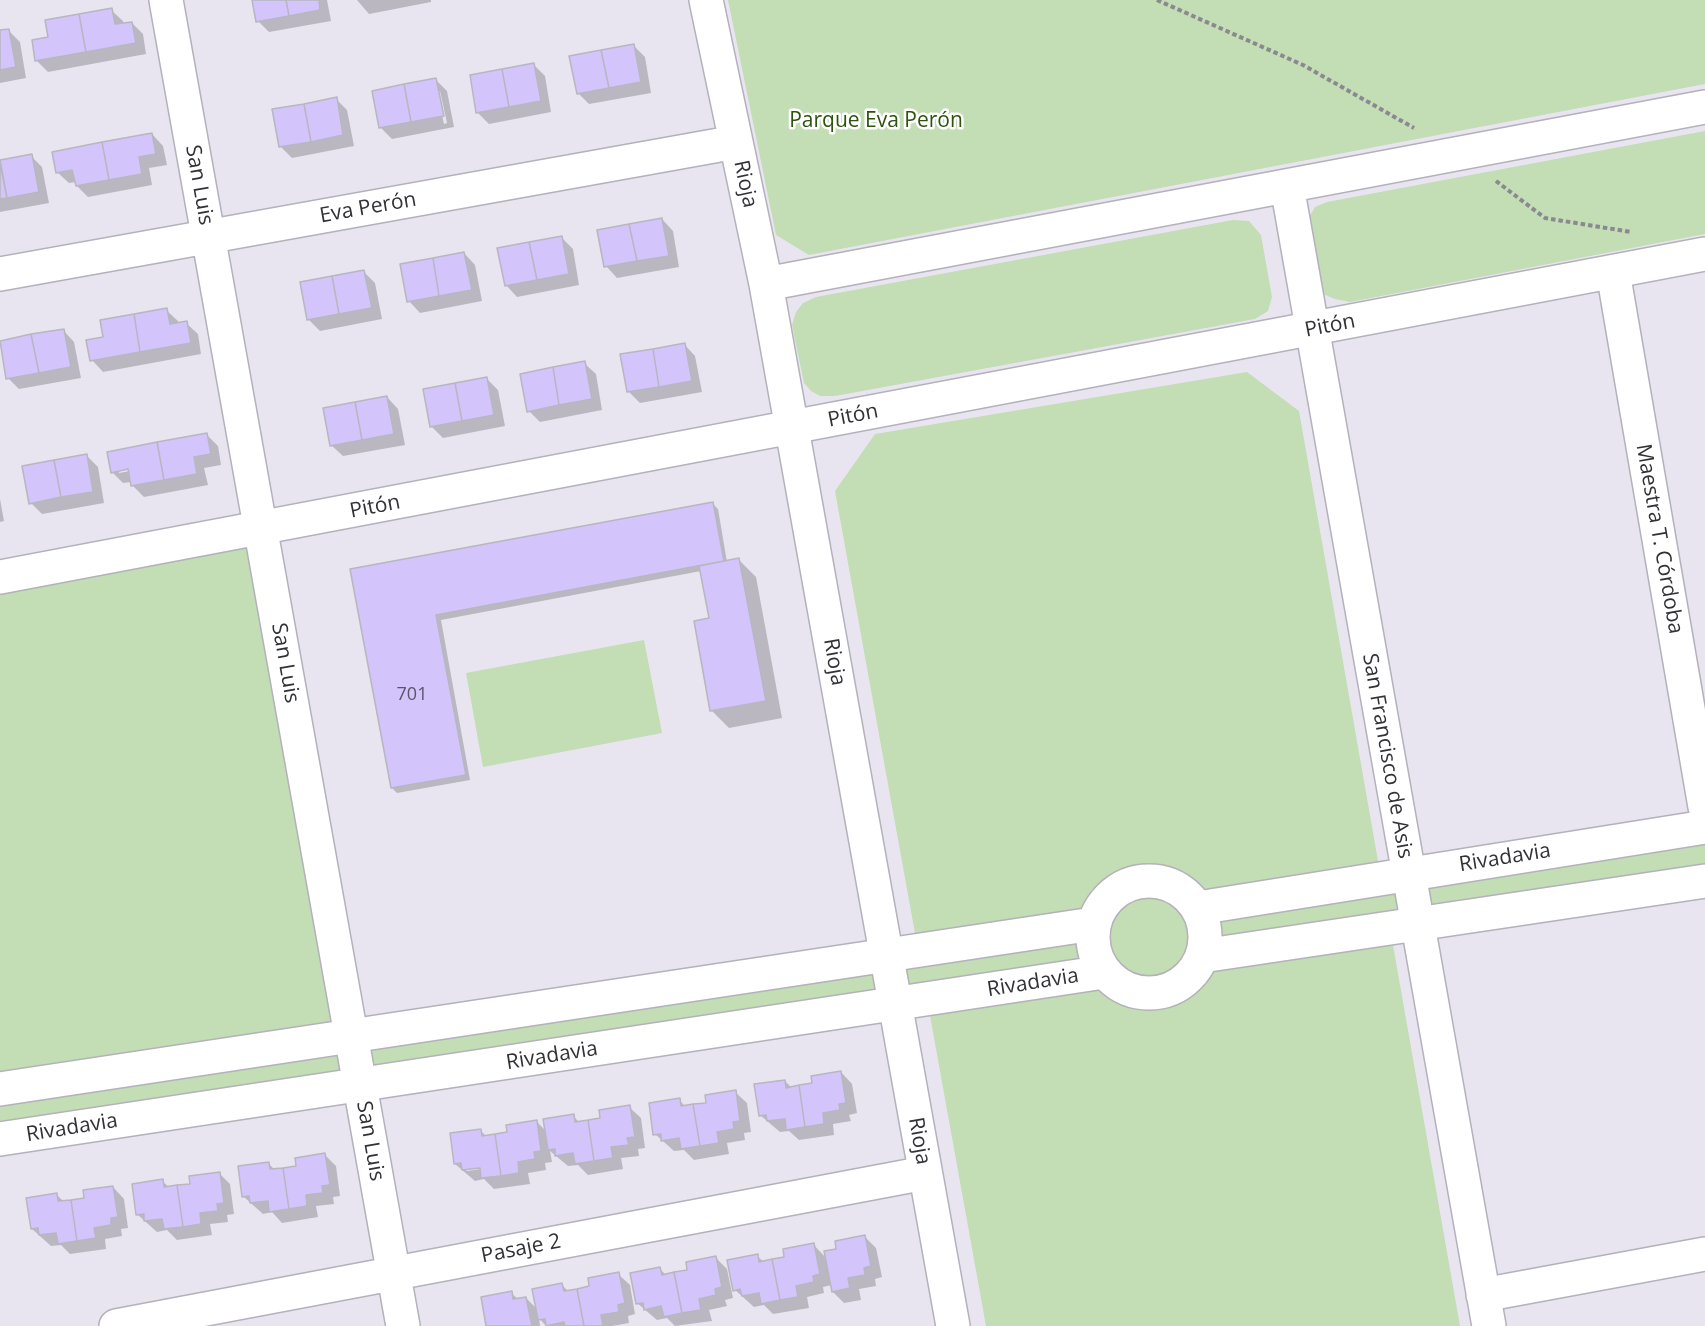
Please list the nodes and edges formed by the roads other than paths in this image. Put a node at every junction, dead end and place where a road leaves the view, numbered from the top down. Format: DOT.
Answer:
graph roads {
  1 [pos="166,0"];
  2 [pos="706,0"];
  3 [pos="1705,107"];
  4 [pos="736,142"];
  5 [pos="1287,186"];
  6 [pos="208,237"];
  7 [pos="1705,254"];
  8 [pos="1613,272"];
  9 [pos="0,274"];
  10 [pos="766,284"];
  11 [pos="1312,329"];
  12 [pos="792,428"];
  13 [pos="261,529"];
  14 [pos="0,577"];
  15 [pos="1705,807"];
  16 [pos="1705,827"];
  17 [pos="1408,874"];
  18 [pos="1705,881"];
  19 [pos="1198,908"];
  20 [pos="1417,923"];
  21 [pos="1093,924"];
  22 [pos="886,954"];
  23 [pos="1202,956"];
  24 [pos="1104,972"];
  25 [pos="895,1004"];
  26 [pos="351,1036"];
  27 [pos="360,1085"];
  28 [pos="0,1089"];
  29 [pos="0,1139"];
  30 [pos="925,1173"];
  31 [pos="1705,1254"];
  32 [pos="394,1273"];
  33 [pos="1486,1311"];
  34 [pos="116,1326"];
  35 [pos="404,1326"];
  36 [pos="952,1326"];
  1 -- 6 [label="street, San Luis"];
  2 -- 4 [label="street, Rioja"];
  3 -- 5 [label="street"];
  4 -- 6 [label="street, Eva Perón"];
  4 -- 10 [label="street, Rioja"];
  5 -- 10 [label="street"];
  5 -- 11 [label="street, San Francisco de Asis"];
  6 -- 9 [label="street, Eva Perón"];
  6 -- 13 [label="street, San Luis"];
  7 -- 8 [label="street, Pitón"];
  8 -- 11 [label="street, Pitón"];
  8 -- 15 [label="street, Maestra T. Córdoba"];
  10 -- 12 [label="street, Rioja"];
  11 -- 12 [label="street, Pitón"];
  11 -- 17 [label="street, San Francisco de Asis"];
  12 -- 13 [label="street, Pitón"];
  12 -- 22 [label="street, Rioja"];
  13 -- 14 [label="street, Pitón"];
  13 -- 26 [label="street, San Luis"];
  16 -- 17 [label="street, Rivadavia"];
  17 -- 19 [label="street, Rivadavia"];
  17 -- 20 [label="street, San Francisco de Asis"];
  18 -- 20 [label="street"];
  19 -- 21 [label="street"];
  19 -- 23 [label="street"];
  20 -- 23 [label="street"];
  20 -- 33 [label="street, San Francisco de Asis"];
  21 -- 22 [label="street"];
  21 -- 24 [label="street"];
  22 -- 25 [label="street, Rioja"];
  22 -- 26 [label="street"];
  23 -- 24 [label="street"];
  24 -- 25 [label="street, Rivadavia"];
  25 -- 27 [label="street, Rivadavia"];
  25 -- 30 [label="street, Rioja"];
  26 -- 27 [label="street, San Luis"];
  26 -- 28 [label="street"];
  27 -- 29 [label="street, Rivadavia"];
  27 -- 32 [label="street, San Luis"];
  30 -- 32 [label="street, Pasaje 2"];
  30 -- 36 [label="street, Rioja"];
  31 -- 33 [label="street"];
  32 -- 34 [label="street, Pasaje 2"];
  32 -- 35 [label="street, San Luis"];
}
